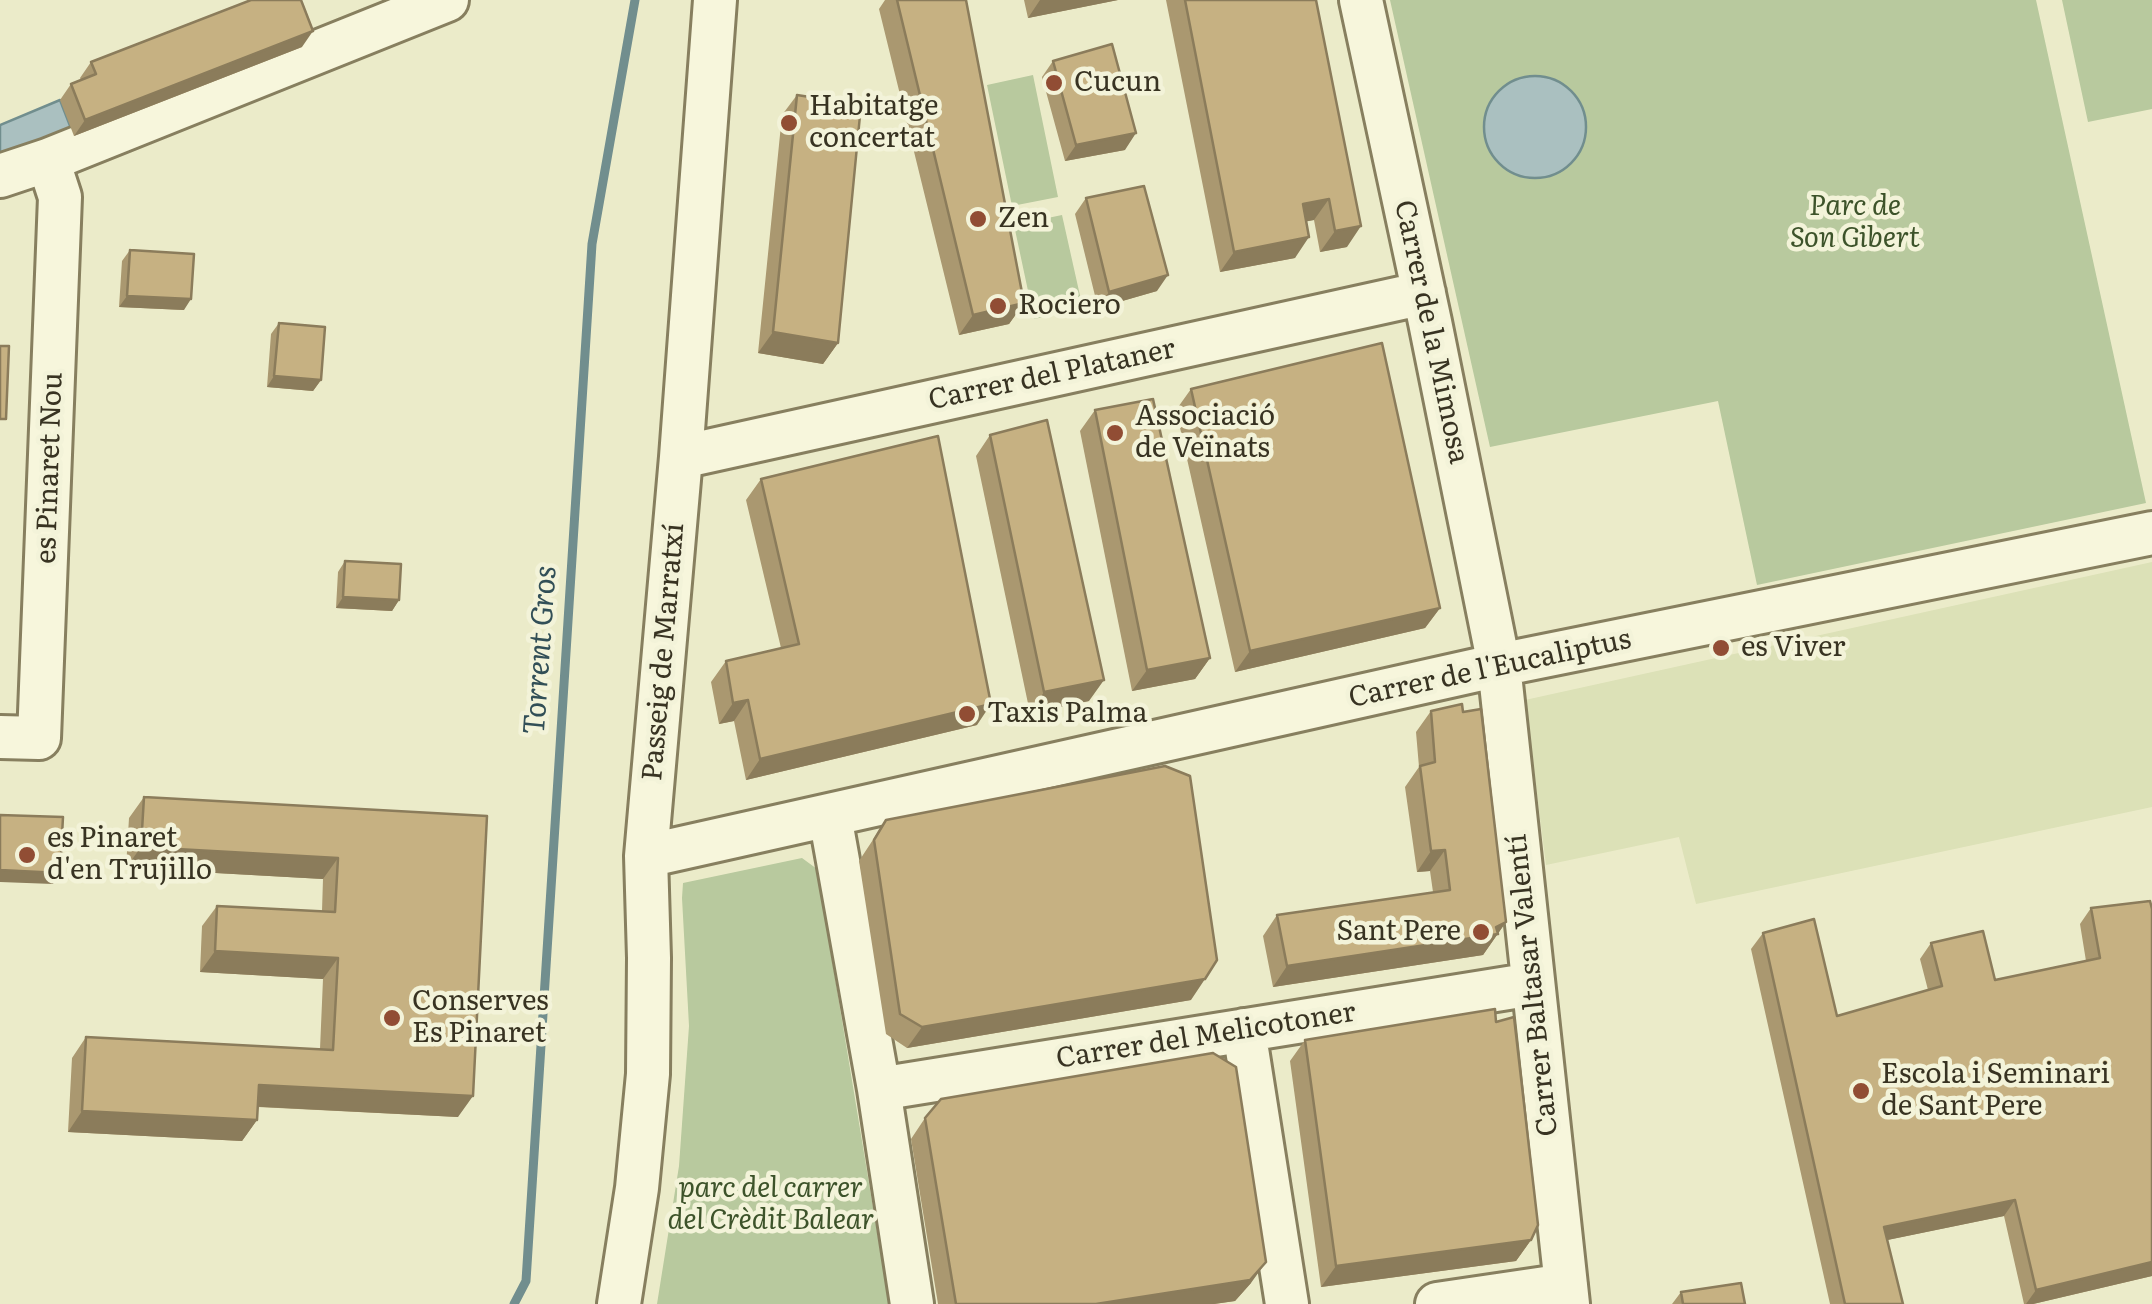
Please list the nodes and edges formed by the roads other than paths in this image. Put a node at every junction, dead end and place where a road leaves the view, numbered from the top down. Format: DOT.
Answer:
graph roads {
  1 [pos="447,0"];
  2 [pos="715,0"];
  3 [pos="1361,0"];
  4 [pos="48,160"];
  5 [pos="0,176"];
  6 [pos="1424,293"];
  7 [pos="681,457"];
  8 [pos="2152,533"];
  9 [pos="1499,665"];
  10 [pos="0,737"];
  11 [pos="830,816"];
  12 [pos="646,856"];
  13 [pos="1533,984"];
  14 [pos="1244,1030"];
  15 [pos="879,1088"];
  16 [pos="1567,1294"];
  17 [pos="620,1304"];
  18 [pos="912,1304"];
  19 [pos="1287,1304"];
  20 [pos="1438,1304"];
  1 -- 4 [label="street"];
  2 -- 7 [label="street, Passeig de Marratxí"];
  3 -- 6 [label="street, Carrer de la Mimosa"];
  4 -- 5 [label="street"];
  4 -- 10 [label="street, es Pinaret Nou"];
  6 -- 7 [label="street, Carrer del Plataner"];
  6 -- 9 [label="street, Carrer de la Mimosa"];
  7 -- 12 [label="street, Passeig de Marratxí"];
  8 -- 9 [label="street, Carrer de l'Eucaliptus"];
  9 -- 11 [label="street, Carrer de l'Eucaliptus"];
  9 -- 13 [label="street, Carrer Baltasar Valentí"];
  11 -- 12 [label="street, Carrer de l'Eucaliptus"];
  11 -- 15 [label="street"];
  12 -- 17 [label="street, Passeig de Marratxí"];
  13 -- 14 [label="street, Carrer del Melicotoner"];
  13 -- 16 [label="street, Carrer Baltasar Valentí"];
  14 -- 15 [label="street, Carrer del Melicotoner"];
  14 -- 19 [label="street"];
  15 -- 18 [label="street"];
  16 -- 20 [label="street"];
}
